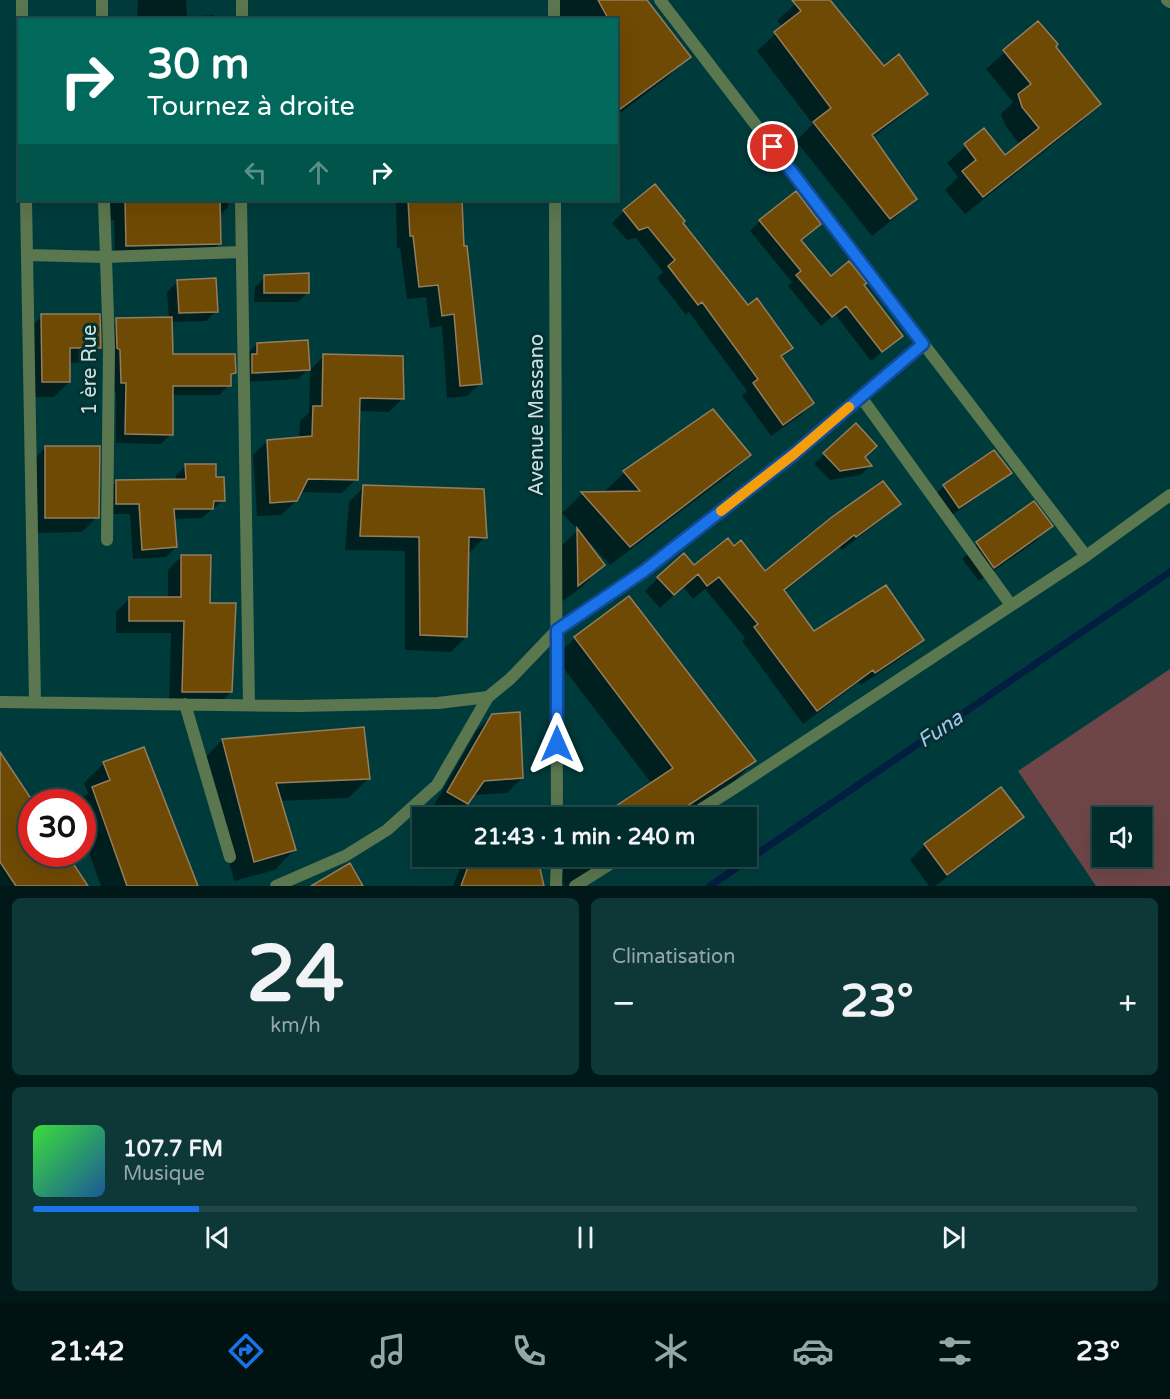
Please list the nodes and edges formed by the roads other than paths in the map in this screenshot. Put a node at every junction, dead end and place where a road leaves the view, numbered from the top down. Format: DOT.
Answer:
graph roads {
  1 [pos="22,0"];
  2 [pos="102,0"];
  3 [pos="242,0"];
  4 [pos="554,0"];
  5 [pos="660,0"];
  6 [pos="22,18"];
  7 [pos="102,18"];
  8 [pos="242,18"];
  9 [pos="554,18"];
  10 [pos="26,201"];
  11 [pos="104,201"];
  12 [pos="241,201"];
  13 [pos="555,201"];
  14 [pos="241,252"];
  15 [pos="27,255"];
  16 [pos="105,257"];
  17 [pos="923,344"];
  18 [pos="861,397"];
  19 [pos="1170,495"];
  20 [pos="107,540"];
  21 [pos="1086,556"];
  22 [pos="1011,605"];
  23 [pos="557,630"];
  24 [pos="488,698"];
  25 [pos="35,701"];
  26 [pos="0,702"];
  27 [pos="185,704"];
  28 [pos="249,704"];
  29 [pos="557,807"];
  30 [pos="704,807"];
  31 [pos="230,857"];
  32 [pos="557,867"];
  33 [pos="605,867"];
  34 [pos="276,886"];
  35 [pos="556,886"];
  36 [pos="575,886"];
  1 -- 6 [label="street"];
  2 -- 7 [label="street"];
  3 -- 8 [label="street"];
  4 -- 9 [label="street"];
  5 -- 17 [label="street"];
  10 -- 15 [label="street"];
  11 -- 16 [label="street, 1 ère Rue"];
  12 -- 14 [label="street"];
  13 -- 23 [label="street, Avenue Massano"];
  14 -- 16 [label="street"];
  14 -- 28 [label="street"];
  15 -- 16 [label="street"];
  15 -- 25 [label="street"];
  16 -- 20 [label="street, 1 ère Rue"];
  17 -- 18 [label="street"];
  17 -- 21 [label="street"];
  18 -- 22 [label="street"];
  18 -- 23 [label="street"];
  19 -- 21 [label="street"];
  21 -- 22 [label="street"];
  22 -- 30 [label="street"];
  23 -- 24 [label="street"];
  23 -- 29 [label="street, Avenue Massano"];
  24 -- 28 [label="street"];
  24 -- 34 [label="street"];
  25 -- 26 [label="street"];
  25 -- 27 [label="street"];
  27 -- 28 [label="street"];
  27 -- 31 [label="street"];
  32 -- 35 [label="street"];
  33 -- 36 [label="street"];
}
